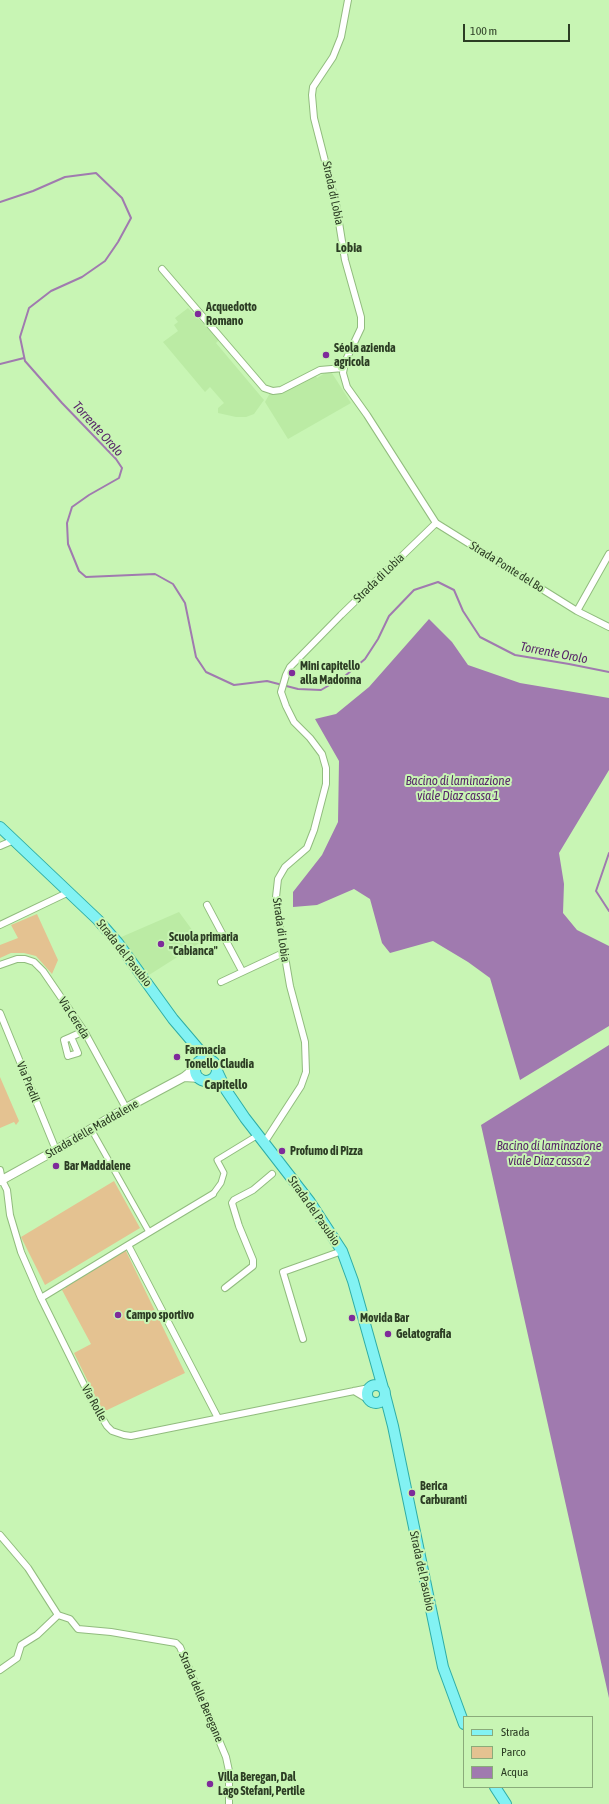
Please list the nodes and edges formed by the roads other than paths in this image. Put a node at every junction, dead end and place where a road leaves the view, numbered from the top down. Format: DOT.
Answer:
graph roads {
  1 [pos="348,0"];
  2 [pos="162,269"];
  3 [pos="343,368"];
  4 [pos="436,523"];
  5 [pos="609,554"];
  6 [pos="578,611"];
  7 [pos="609,627"];
  8 [pos="0,827"];
  9 [pos="14,840"];
  10 [pos="0,846"];
  11 [pos="70,892"];
  12 [pos="207,905"];
  13 [pos="0,925"];
  14 [pos="283,953"];
  15 [pos="0,965"];
  16 [pos="242,971"];
  17 [pos="222,982"];
  18 [pos="0,1013"];
  19 [pos="173,1019"];
  20 [pos="84,1031"];
  21 [pos="71,1037"];
  22 [pos="207,1059"];
  23 [pos="196,1066"];
  24 [pos="217,1071"];
  25 [pos="184,1077"];
  26 [pos="203,1079"];
  27 [pos="126,1108"];
  28 [pos="245,1118"];
  29 [pos="90,1129"];
  30 [pos="258,1135"];
  31 [pos="264,1143"];
  32 [pos="56,1150"];
  33 [pos="0,1170"];
  34 [pos="277,1170"];
  35 [pos="1,1180"];
  36 [pos="213,1194"];
  37 [pos="149,1232"];
  38 [pos="128,1245"];
  39 [pos="342,1251"];
  40 [pos="225,1288"];
  41 [pos="41,1298"];
  42 [pos="302,1339"];
  43 [pos="378,1368"];
  44 [pos="370,1387"];
  45 [pos="354,1392"];
  46 [pos="384,1392"];
  47 [pos="370,1401"];
  48 [pos="390,1416"];
  49 [pos="218,1418"];
  50 [pos="0,1535"];
  51 [pos="58,1615"];
  52 [pos="0,1670"];
  53 [pos="463,1721"];
  54 [pos="496,1788"];
  55 [pos="229,1804"];
  56 [pos="506,1804"];
  1 -- 3 [label="street, Strada di Lobia"];
  2 -- 3 [label="street"];
  3 -- 4 [label="street"];
  4 -- 6 [label="street, Strada Ponte del Bo"];
  4 -- 14 [label="street, Strada di Lobia"];
  5 -- 6 [label="street"];
  6 -- 7 [label="street, Strada Ponte del Bo"];
  8 -- 9 [label="main road, Strada del Pasubio"];
  9 -- 10 [label="street"];
  9 -- 11 [label="main road, Strada del Pasubio"];
  11 -- 13 [label="street"];
  11 -- 19 [label="main road, Strada del Pasubio"];
  12 -- 16 [label="street"];
  14 -- 16 [label="street"];
  14 -- 31 [label="street, Strada di Lobia"];
  15 -- 20 [label="street, Via Cereda"];
  16 -- 17 [label="street"];
  18 -- 32 [label="street, Via Predil"];
  19 -- 22 [label="main road, Strada del Pasubio"];
  19 -- 23 [label="main road, Strada del Pasubio"];
  20 -- 21 [label="street"];
  20 -- 27 [label="street, Via Cereda"];
  22 -- 23 [label="main road"];
  22 -- 24 [label="main road"];
  23 -- 25 [label="street, Strada delle Maddalene"];
  23 -- 26 [label="main road"];
  24 -- 26 [label="main road"];
  24 -- 28 [label="main road, Strada del Pasubio"];
  25 -- 26 [label="street"];
  25 -- 27 [label="street, Strada delle Maddalene"];
  26 -- 28 [label="main road"];
  27 -- 29 [label="street, Strada delle Maddalene"];
  28 -- 30 [label="main road, Strada del Pasubio"];
  29 -- 32 [label="street, Strada delle Maddalene"];
  29 -- 37 [label="street"];
  30 -- 31 [label="main road, Strada del Pasubio"];
  30 -- 36 [label="street"];
  31 -- 34 [label="main road, Strada del Pasubio"];
  32 -- 35 [label="street, Strada delle Maddalene"];
  33 -- 35 [label="street"];
  34 -- 39 [label="main road, Strada del Pasubio"];
  34 -- 40 [label="street"];
  35 -- 41 [label="street, Via Rolle"];
  36 -- 37 [label="street"];
  37 -- 38 [label="street"];
  38 -- 41 [label="street"];
  38 -- 49 [label="street"];
  39 -- 42 [label="street"];
  39 -- 43 [label="main road, Strada del Pasubio"];
  41 -- 49 [label="street, Via Rolle"];
  43 -- 44 [label="main road"];
  43 -- 46 [label="main road, Strada del Pasubio"];
  44 -- 45 [label="street, Via Rolle"];
  44 -- 46 [label="main road"];
  44 -- 47 [label="main road"];
  45 -- 47 [label="street"];
  45 -- 49 [label="street, Via Rolle"];
  46 -- 47 [label="main road"];
  46 -- 48 [label="main road, Strada del Pasubio"];
  47 -- 48 [label="main road"];
  48 -- 53 [label="main road, Strada del Pasubio"];
  50 -- 51 [label="street, Strada delle Beregane"];
  51 -- 52 [label="street"];
  51 -- 55 [label="street, Strada delle Beregane"];
  54 -- 56 [label="main road"];
}
